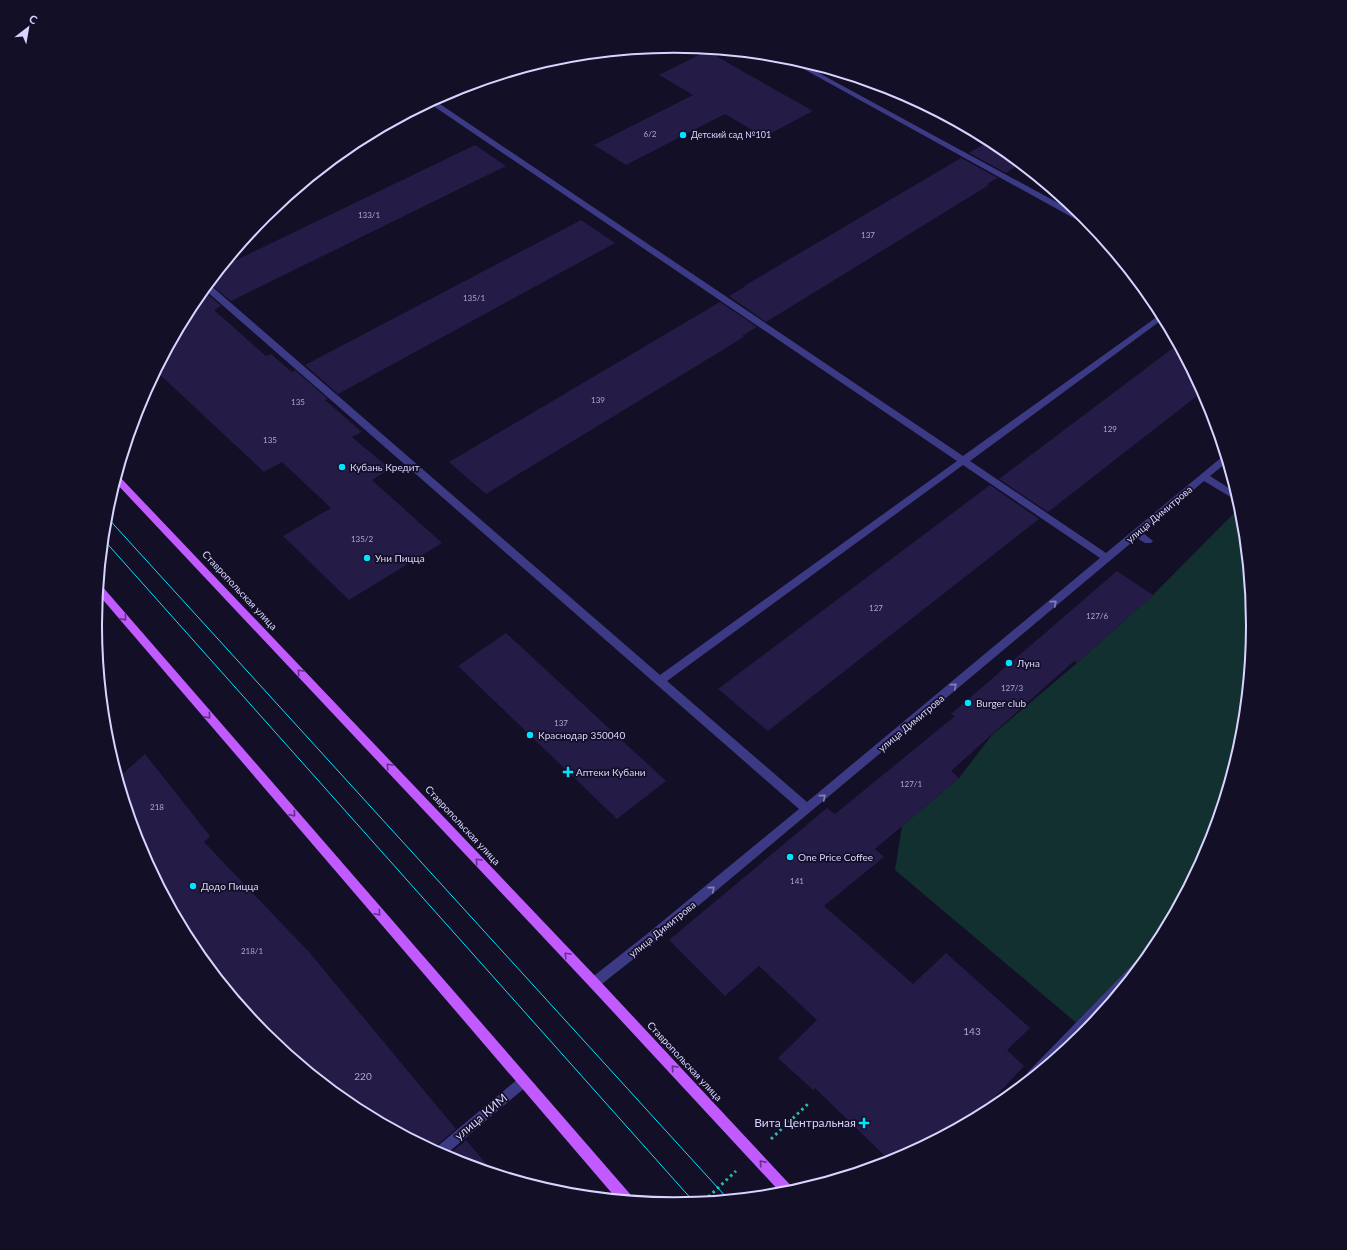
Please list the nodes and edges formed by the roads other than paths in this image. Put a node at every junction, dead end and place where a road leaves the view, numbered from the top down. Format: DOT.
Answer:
graph roads {
  1 [pos="806,69"];
  2 [pos="437,105"];
  3 [pos="1068,212"];
  4 [pos="211,290"];
  5 [pos="1157,320"];
  6 [pos="962,461"];
  7 [pos="1221,462"];
  8 [pos="1204,477"];
  9 [pos="120,481"];
  10 [pos="1230,493"];
  11 [pos="1137,533"];
  12 [pos="1148,541"];
  13 [pos="1107,558"];
  14 [pos="103,594"];
  15 [pos="660,681"];
  16 [pos="807,809"];
  17 [pos="594,984"];
  18 [pos="1104,1002"];
  19 [pos="1074,1033"];
  20 [pos="523,1082"];
  21 [pos="443,1148"];
  22 [pos="784,1186"];
  23 [pos="621,1194"];
  1 -- 3 [label="street"];
  2 -- 6 [label="street"];
  4 -- 15 [label="street"];
  5 -- 6 [label="street"];
  6 -- 13 [label="street"];
  6 -- 15 [label="street"];
  7 -- 8 [label="street, улица Димитрова"];
  8 -- 10 [label="street"];
  8 -- 11 [label="street, улица Димитрова"];
  17 -- 9 [label="main road, Ставропольская улица, one-way"];
  11 -- 12 [label="street"];
  11 -- 13 [label="street, улица Димитрова"];
  16 -- 13 [label="street, улица Димитрова, one-way"];
  14 -- 20 [label="main road, one-way"];
  15 -- 16 [label="street"];
  17 -- 16 [label="street, улица Димитрова, one-way"];
  22 -- 17 [label="main road, Ставропольская улица, one-way"];
  18 -- 19 [label="street"];
  20 -- 21 [label="street, улица КИМ"];
  20 -- 23 [label="main road"];
}
